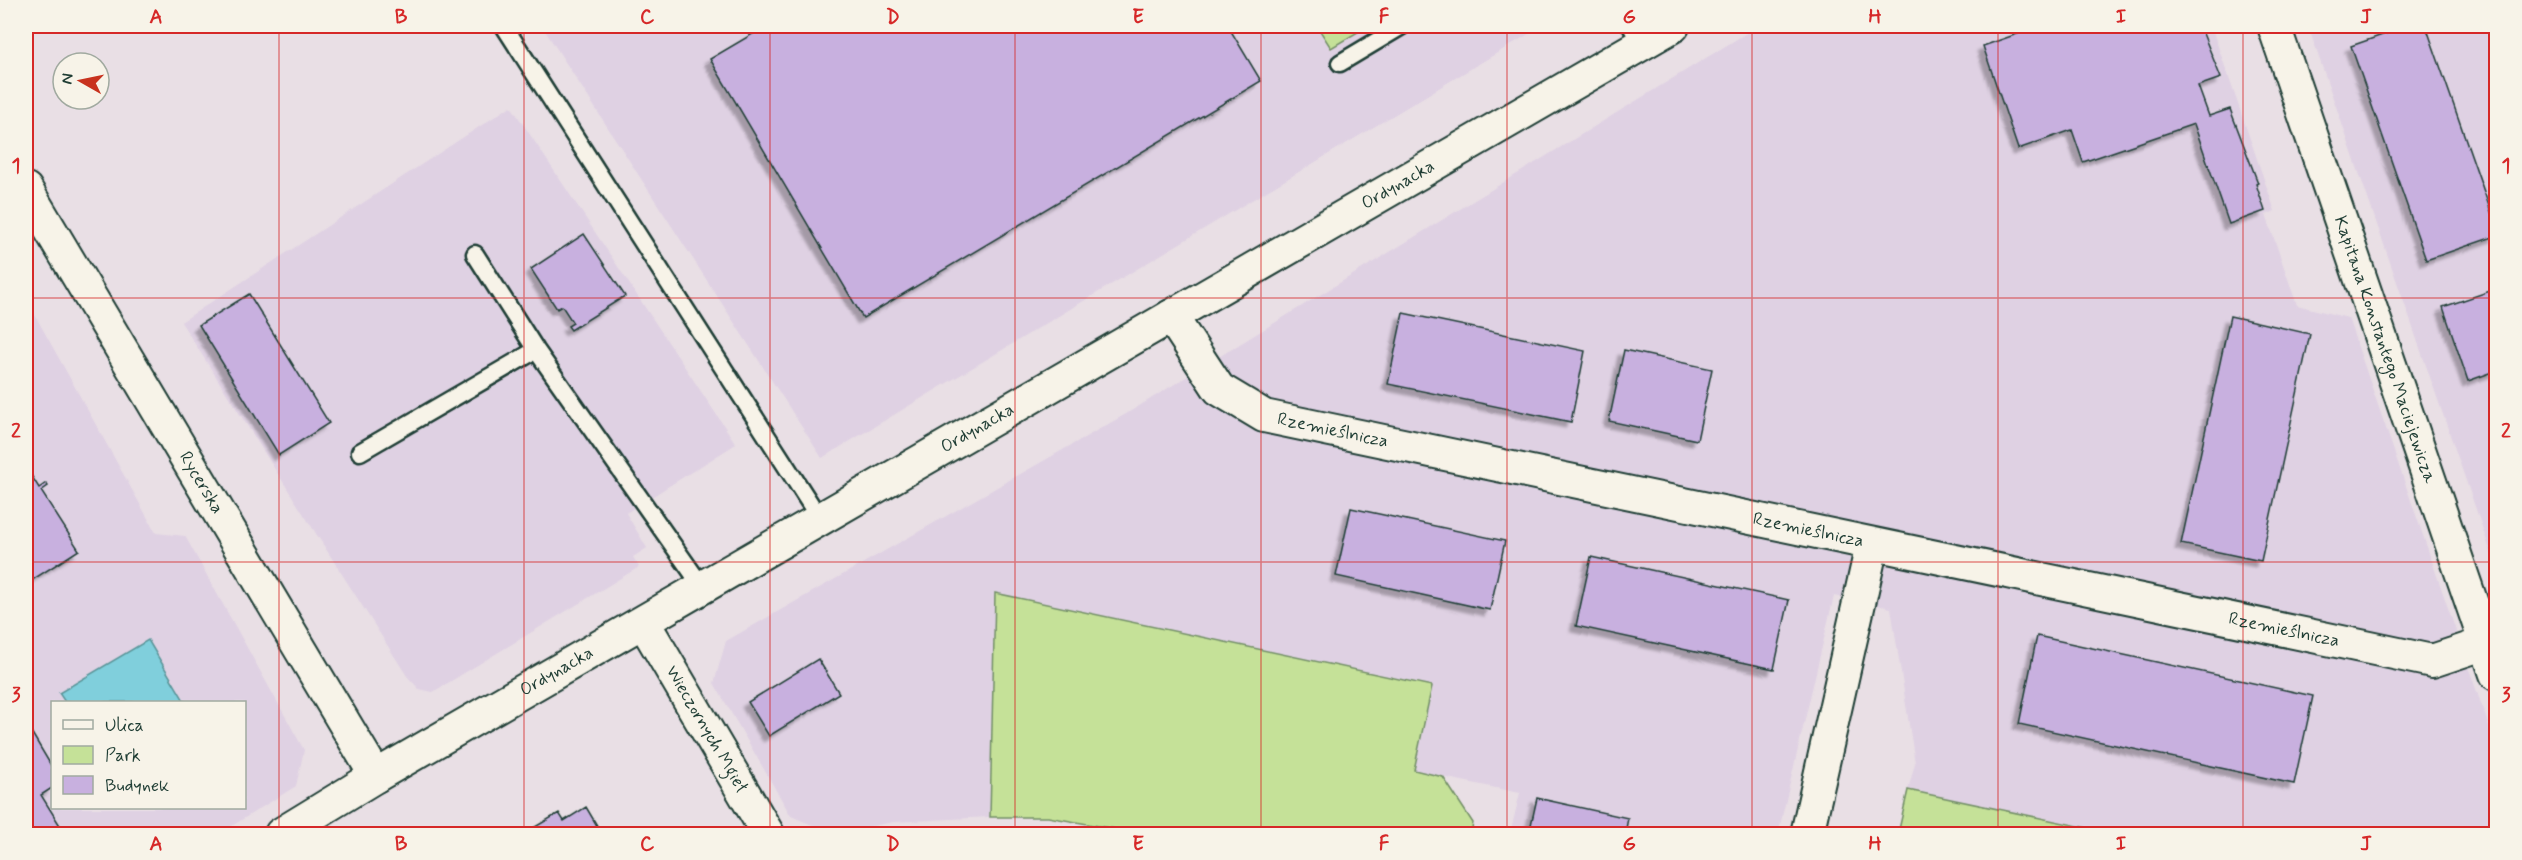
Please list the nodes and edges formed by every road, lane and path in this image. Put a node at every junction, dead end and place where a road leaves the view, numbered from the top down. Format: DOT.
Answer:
graph roads {
  1 [pos="504,26"];
  2 [pos="1402,26"];
  3 [pos="1673,26"];
  4 [pos="2274,26"];
  5 [pos="1637,35"];
  6 [pos="1340,63"];
  7 [pos="26,189"];
  8 [pos="475,254"];
  9 [pos="1172,316"];
  10 [pos="536,350"];
  11 [pos="360,452"];
  12 [pos="820,519"];
  13 [pos="1872,545"];
  14 [pos="702,588"];
  15 [pos="644,623"];
  16 [pos="2486,643"];
  17 [pos="2496,674"];
  18 [pos="376,776"];
  19 [pos="281,834"];
  20 [pos="768,834"];
  21 [pos="1807,834"];
  1 -- 12 [label="lane"];
  2 -- 6 [label="lane"];
  3 -- 5 [label="street, Ordynacka"];
  4 -- 16 [label="street, Kapitana Konstantego Maciejewicza"];
  5 -- 9 [label="street, Ordynacka"];
  7 -- 18 [label="street, Rycerska"];
  8 -- 10 [label="lane"];
  9 -- 12 [label="street, Ordynacka"];
  9 -- 13 [label="street, Rzemieślnicza"];
  10 -- 11 [label="lane"];
  10 -- 14 [label="lane"];
  12 -- 14 [label="street, Ordynacka"];
  13 -- 16 [label="street, Rzemieślnicza"];
  13 -- 21 [label="street"];
  14 -- 15 [label="street, Ordynacka"];
  15 -- 18 [label="street, Ordynacka"];
  15 -- 20 [label="street, Wieczornych Mgieł"];
  16 -- 17 [label="street, Kapitana Konstantego Maciejewicza"];
  18 -- 19 [label="street, Ordynacka"];
}
